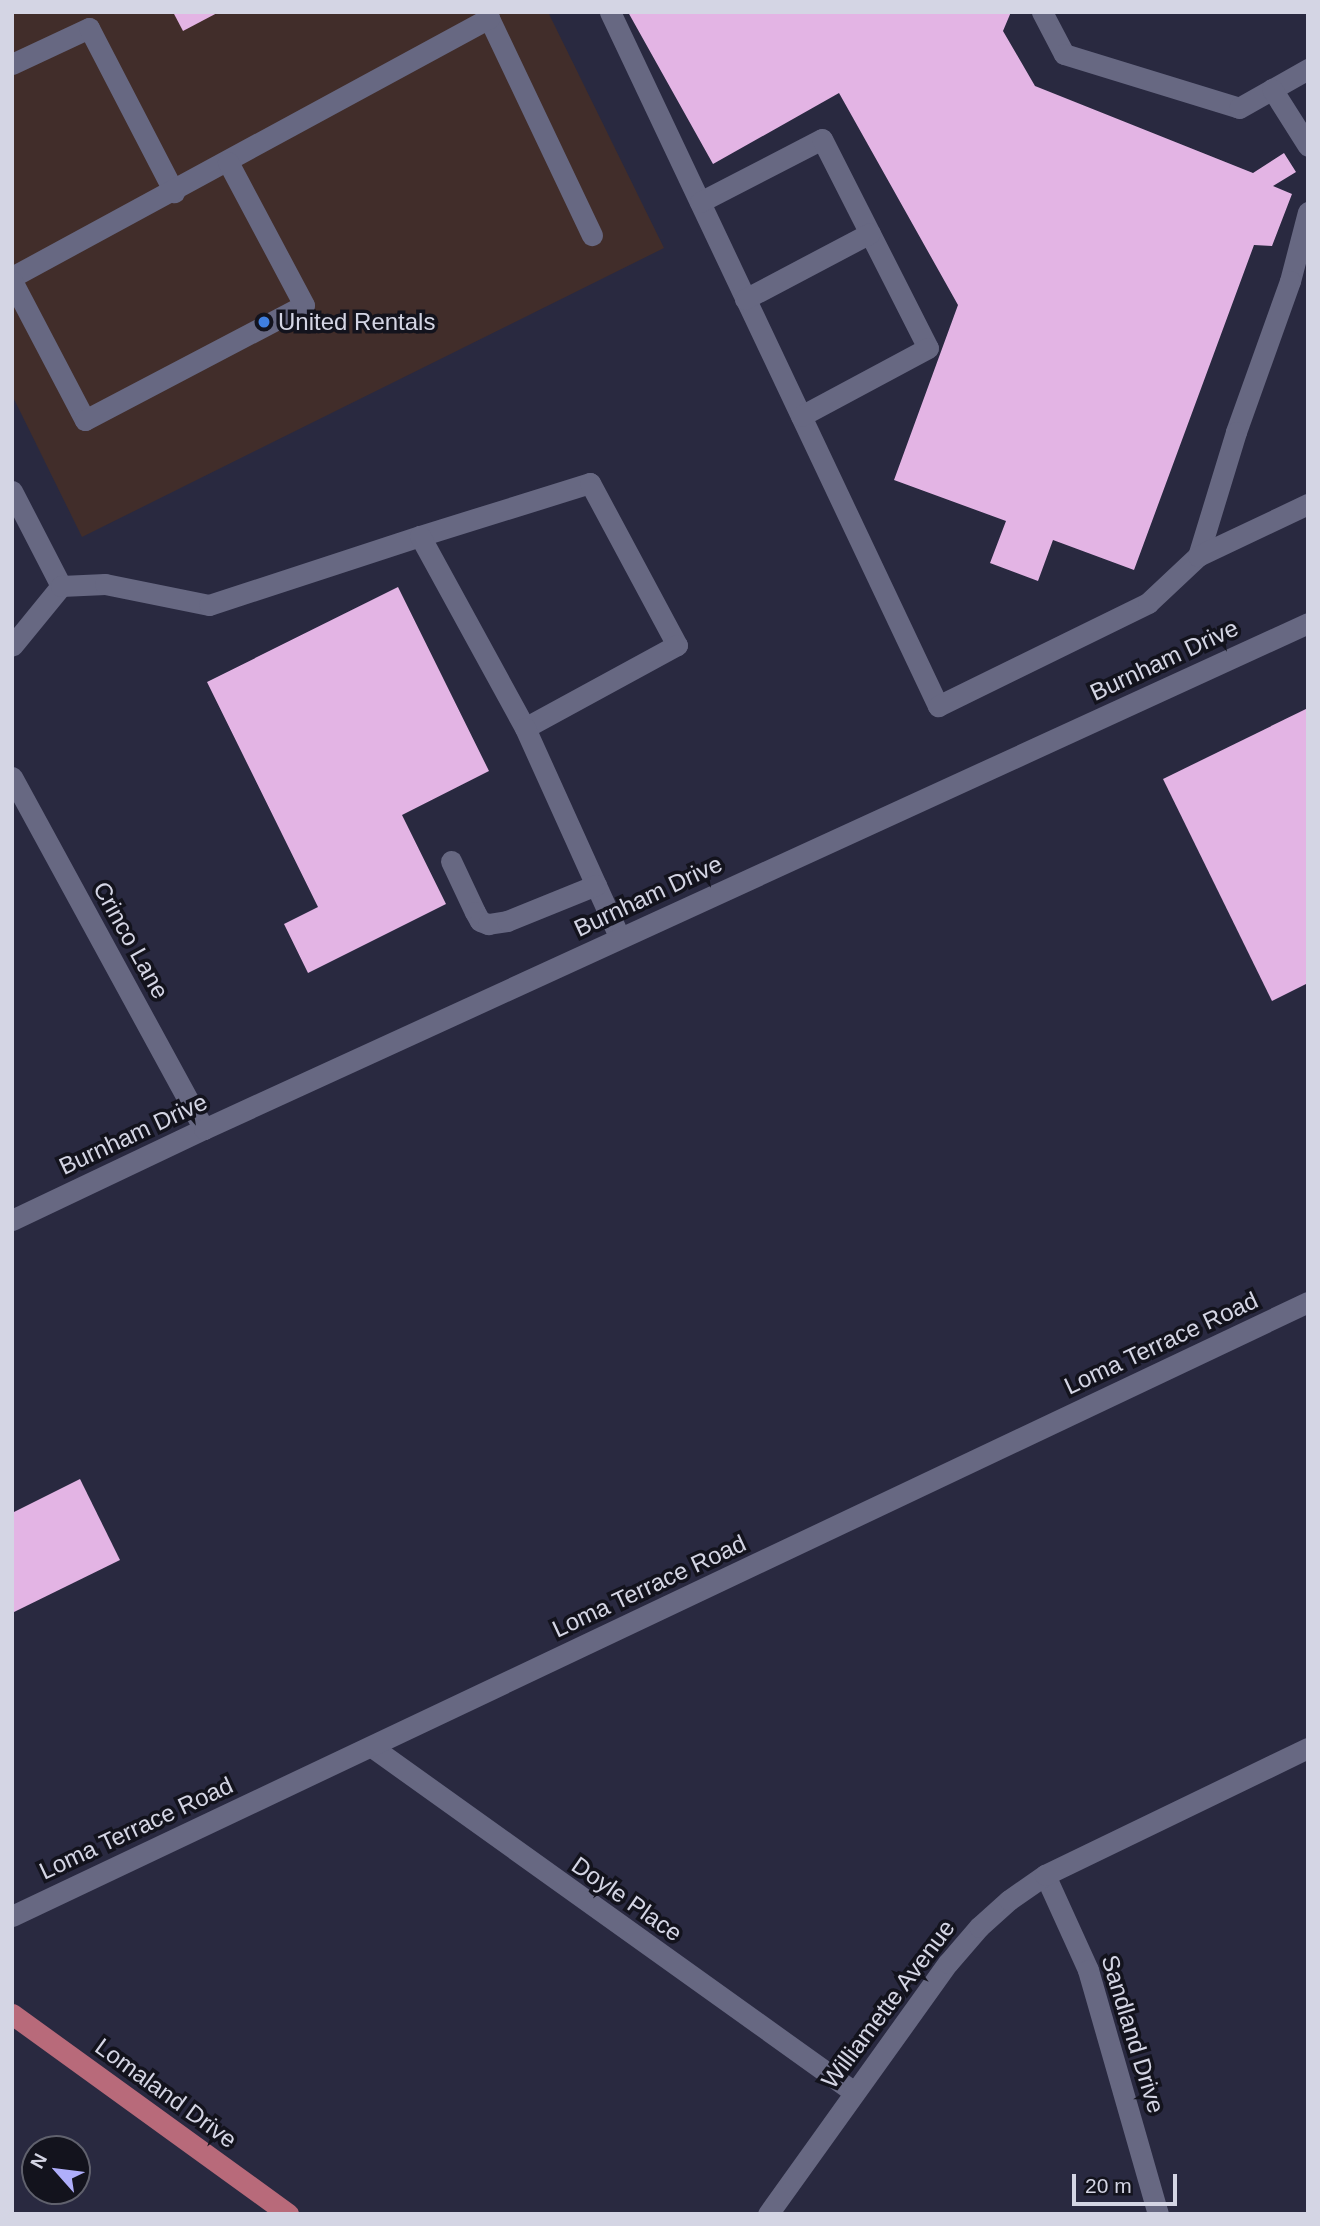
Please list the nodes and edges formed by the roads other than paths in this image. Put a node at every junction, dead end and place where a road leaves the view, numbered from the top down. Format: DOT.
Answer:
graph roads {
  1 [pos="610,12"];
  2 [pos="1042,12"];
  3 [pos="487,15"];
  4 [pos="12,64"];
  5 [pos="1308,69"];
  6 [pos="1272,89"];
  7 [pos="1308,146"];
  8 [pos="228,162"];
  9 [pos="174,192"];
  10 [pos="700,202"];
  11 [pos="1308,212"];
  12 [pos="870,233"];
  13 [pos="592,235"];
  14 [pos="12,279"];
  15 [pos="745,299"];
  16 [pos="801,416"];
  17 [pos="12,491"];
  18 [pos="1308,504"];
  19 [pos="420,536"];
  20 [pos="1198,555"];
  21 [pos="61,586"];
  22 [pos="1308,623"];
  23 [pos="12,646"];
  24 [pos="526,728"];
  25 [pos="12,777"];
  26 [pos="452,861"];
  27 [pos="596,885"];
  28 [pos="620,938"];
  29 [pos="204,1129"];
  30 [pos="12,1220"];
  31 [pos="1308,1302"];
  32 [pos="372,1747"];
  33 [pos="1308,1748"];
  34 [pos="1045,1875"];
  35 [pos="12,1916"];
  36 [pos="12,2014"];
  37 [pos="854,2092"];
  38 [pos="288,2214"];
  39 [pos="768,2214"];
  40 [pos="1158,2214"];
  1 -- 10 [label="street"];
  2 -- 6 [label="street"];
  3 -- 8 [label="street"];
  3 -- 13 [label="street"];
  4 -- 9 [label="street"];
  5 -- 6 [label="street"];
  6 -- 7 [label="street"];
  8 -- 9 [label="street"];
  8 -- 14 [label="street"];
  9 -- 14 [label="street"];
  10 -- 12 [label="street"];
  10 -- 15 [label="street"];
  11 -- 20 [label="street"];
  12 -- 15 [label="street"];
  12 -- 16 [label="street"];
  15 -- 16 [label="street"];
  16 -- 20 [label="street"];
  17 -- 21 [label="street"];
  18 -- 20 [label="street"];
  19 -- 21 [label="street"];
  19 -- 24 [label="street"];
  19 -- 24 [label="street"];
  21 -- 23 [label="street"];
  22 -- 28 [label="street, Burnham Drive"];
  24 -- 27 [label="street"];
  25 -- 29 [label="street, Crinco Lane"];
  26 -- 27 [label="street"];
  27 -- 28 [label="street"];
  28 -- 29 [label="street, Burnham Drive"];
  29 -- 30 [label="street, Burnham Drive"];
  31 -- 32 [label="street, Loma Terrace Road"];
  32 -- 35 [label="street, Loma Terrace Road"];
  32 -- 37 [label="street, Doyle Place"];
  33 -- 34 [label="street, Williamette Avenue"];
  34 -- 37 [label="street, Williamette Avenue"];
  34 -- 40 [label="street, Sandland Drive"];
  36 -- 38 [label="main road, Lomaland Drive"];
  37 -- 39 [label="street, Williamette Avenue"];
}
